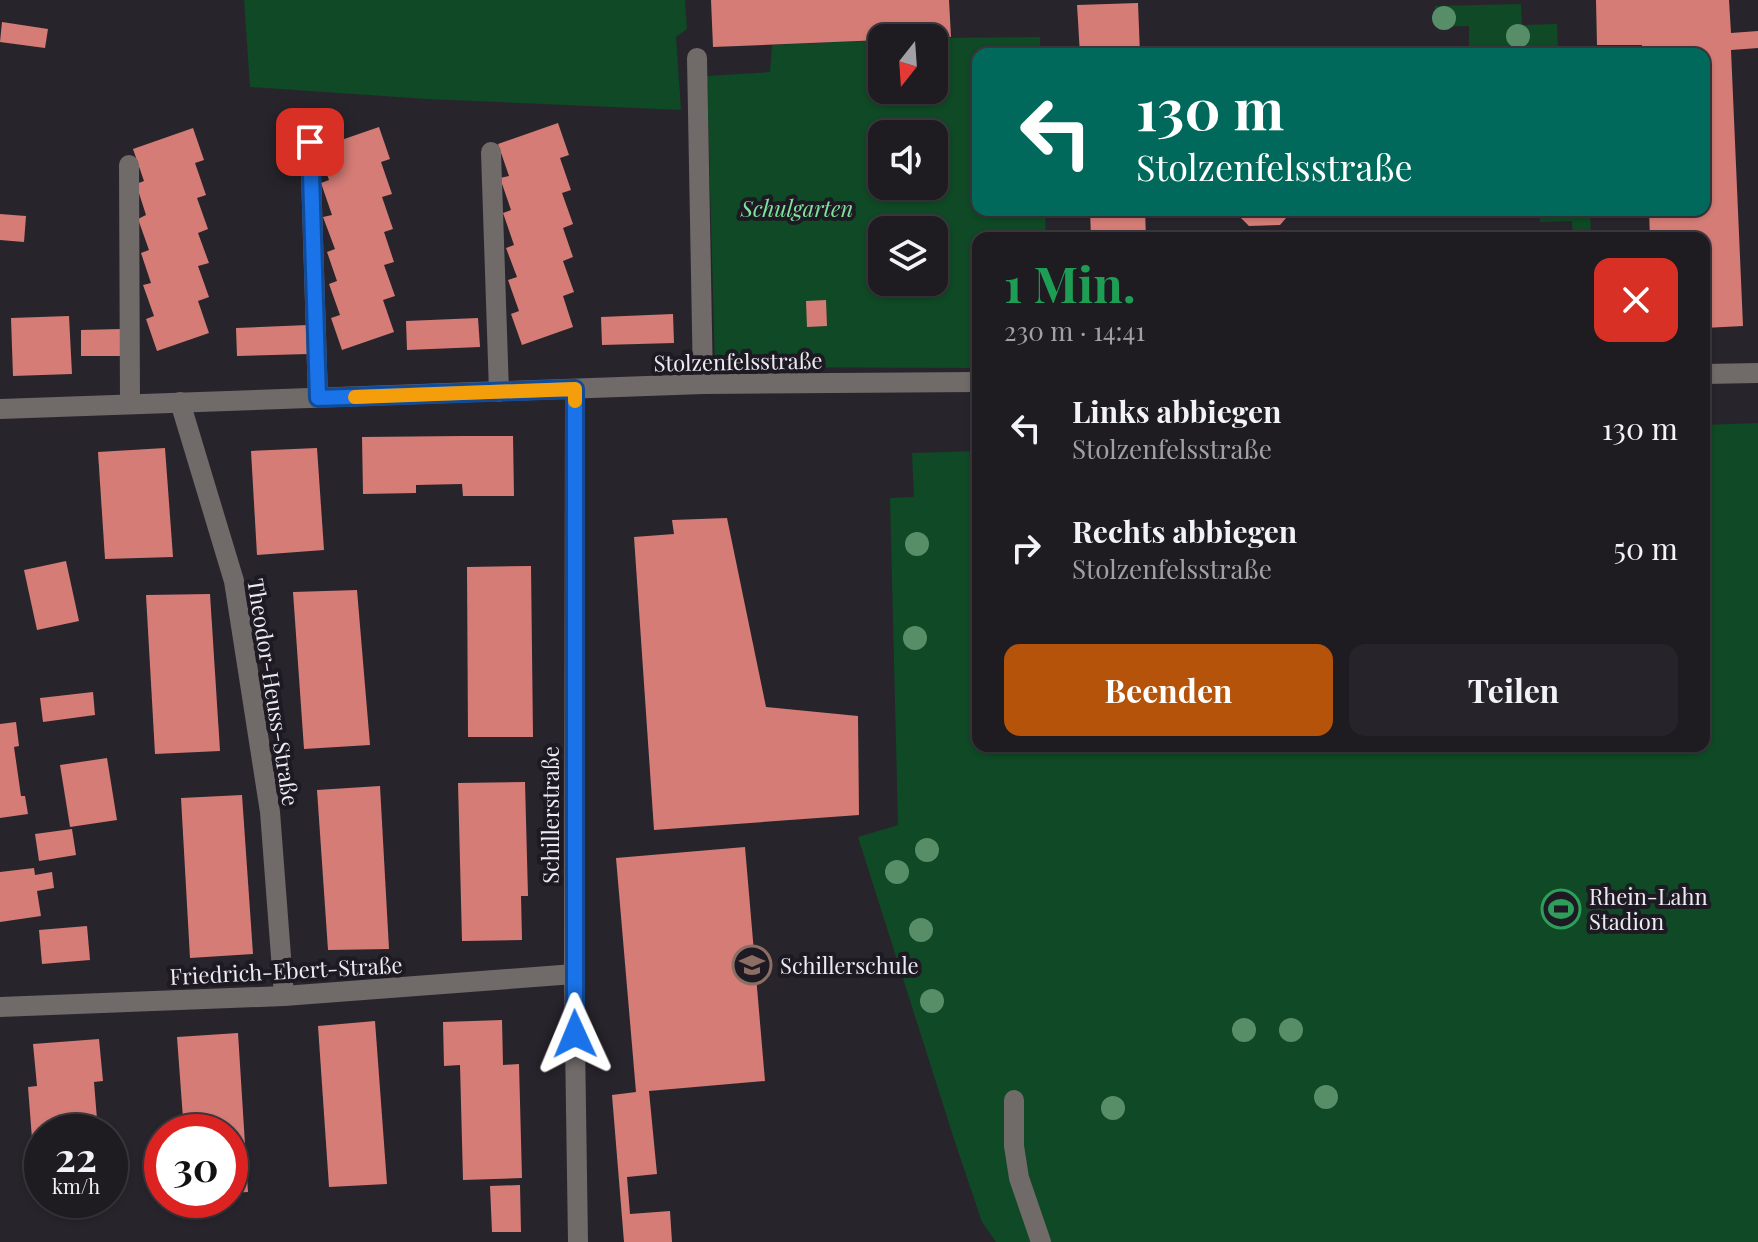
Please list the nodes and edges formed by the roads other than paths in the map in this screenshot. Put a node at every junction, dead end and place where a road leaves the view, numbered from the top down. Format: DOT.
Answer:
graph roads {
  1 [pos="697,58"];
  2 [pos="310,142"];
  3 [pos="491,152"];
  4 [pos="129,165"];
  5 [pos="1758,373"];
  6 [pos="1710,374"];
  7 [pos="972,382"];
  8 [pos="703,384"];
  9 [pos="575,389"];
  10 [pos="499,392"];
  11 [pos="318,398"];
  12 [pos="180,402"];
  13 [pos="130,404"];
  14 [pos="0,409"];
  15 [pos="574,974"];
  16 [pos="284,996"];
  17 [pos="0,1007"];
  18 [pos="1014,1100"];
  19 [pos="578,1242"];
  20 [pos="1041,1242"];
  1 -- 8 [label="street"];
  2 -- 11 [label="street"];
  3 -- 10 [label="street"];
  4 -- 13 [label="street"];
  5 -- 6 [label="street"];
  7 -- 8 [label="street, Stolzenfelsstraße"];
  8 -- 9 [label="street, Stolzenfelsstraße"];
  9 -- 10 [label="street, Stolzenfelsstraße"];
  9 -- 15 [label="street, Schillerstraße"];
  10 -- 11 [label="street, Stolzenfelsstraße"];
  11 -- 12 [label="street, Stolzenfelsstraße"];
  12 -- 13 [label="street, Stolzenfelsstraße"];
  12 -- 16 [label="street, Theodor-Heuss-Straße"];
  13 -- 14 [label="street, Stolzenfelsstraße"];
  15 -- 16 [label="street, Friedrich-Ebert-Straße"];
  15 -- 19 [label="street, Schillerstraße"];
  16 -- 17 [label="street, Friedrich-Ebert-Straße"];
  18 -- 20 [label="street"];
}
